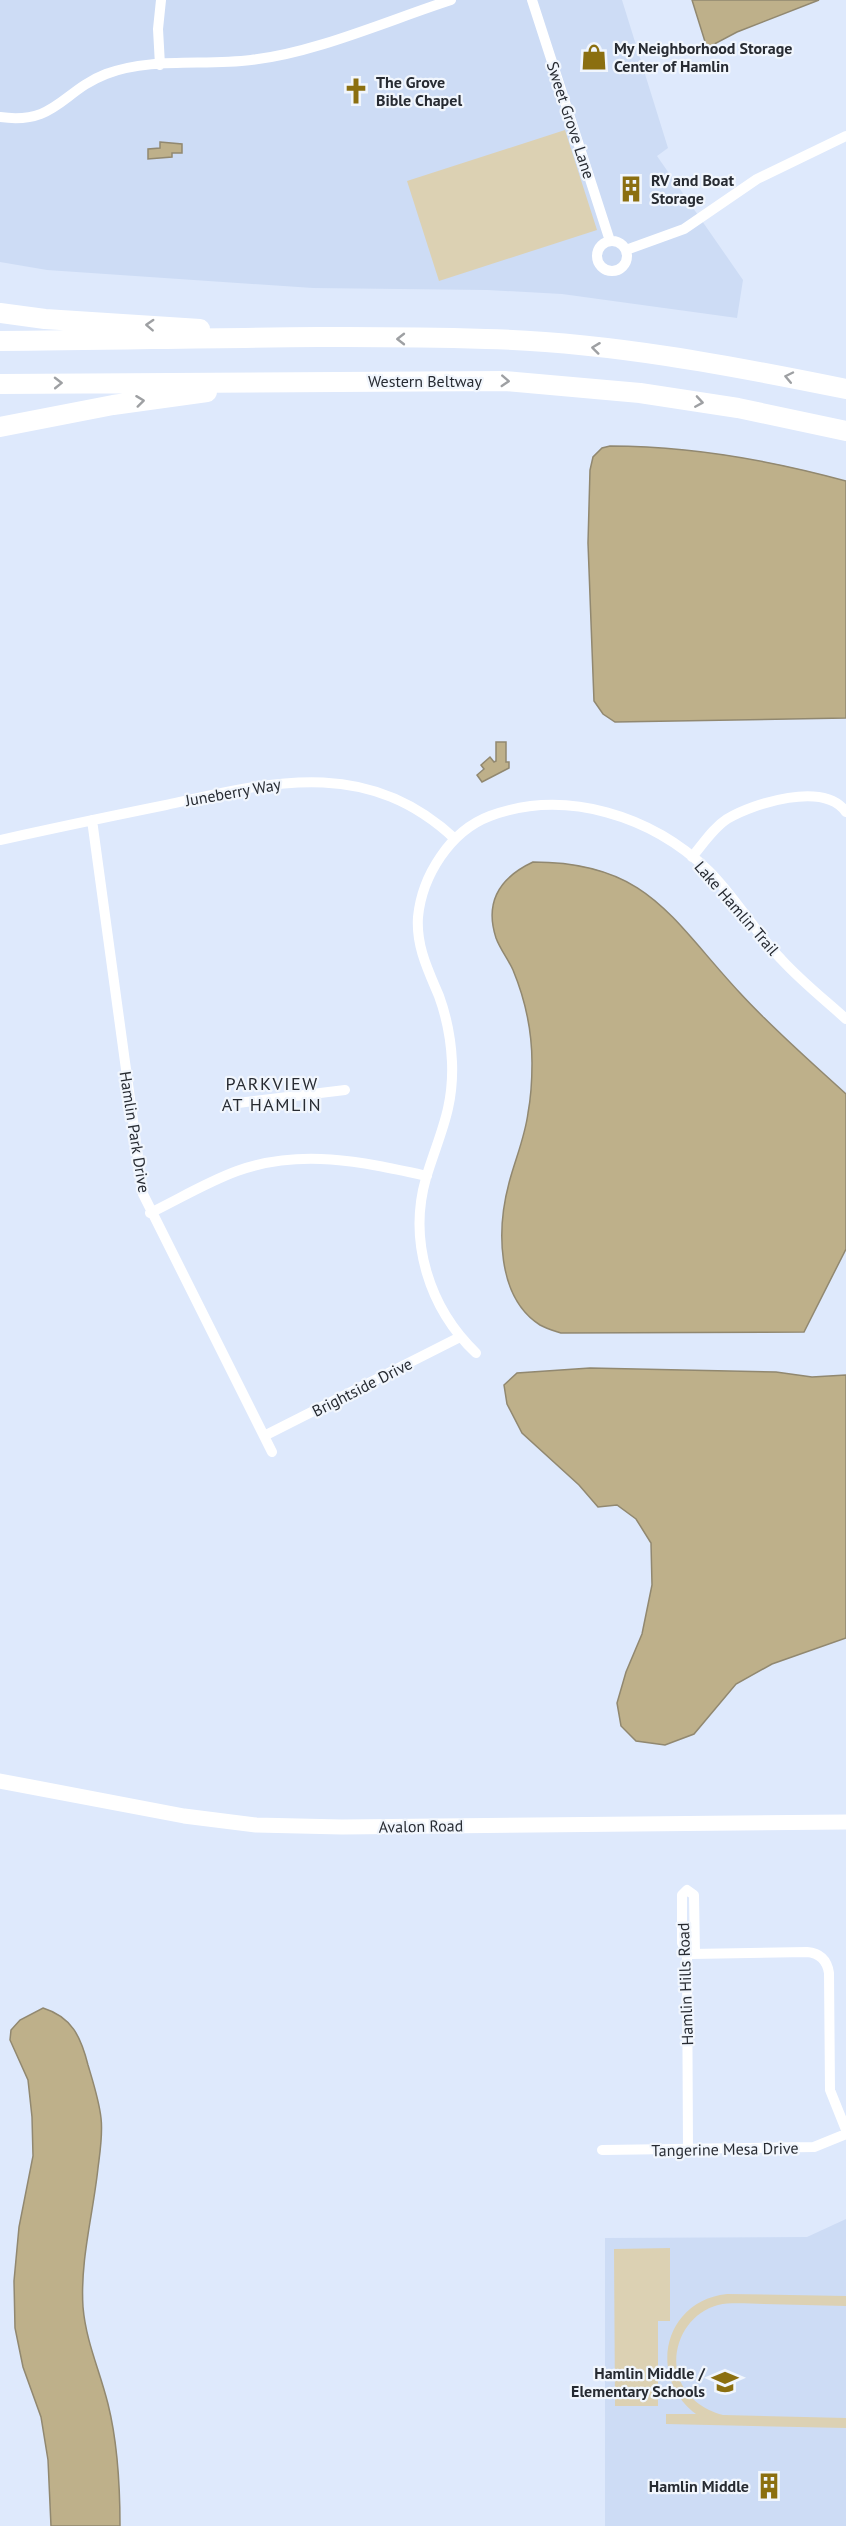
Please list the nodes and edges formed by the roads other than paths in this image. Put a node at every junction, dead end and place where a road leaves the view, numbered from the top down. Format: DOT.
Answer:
graph roads {
  1 [pos="161,0"];
  2 [pos="452,0"];
  3 [pos="532,0"];
  4 [pos="160,65"];
  5 [pos="0,117"];
  6 [pos="846,136"];
  7 [pos="610,241"];
  8 [pos="626,250"];
  9 [pos="0,313"];
  10 [pos="292,339"];
  11 [pos="0,341"];
  12 [pos="347,380"];
  13 [pos="0,384"];
  14 [pos="846,389"];
  15 [pos="0,427"];
  16 [pos="846,431"];
  17 [pos="846,812"];
  18 [pos="92,820"];
  19 [pos="456,839"];
  20 [pos="0,840"];
  21 [pos="692,857"];
  22 [pos="844,1015"];
  23 [pos="345,1090"];
  24 [pos="238,1103"];
  25 [pos="427,1176"];
  26 [pos="150,1213"];
  27 [pos="460,1337"];
  28 [pos="476,1353"];
  29 [pos="264,1436"];
  30 [pos="272,1452"];
  31 [pos="0,1781"];
  32 [pos="846,1822"];
  33 [pos="691,1954"];
  34 [pos="846,2132"];
  35 [pos="688,2149"];
  36 [pos="602,2150"];
  1 -- 4 [label="street"];
  2 -- 4 [label="street"];
  3 -- 7 [label="street, Sweet Grove Lane"];
  4 -- 5 [label="street"];
  6 -- 8 [label="street"];
  7 -- 8 [label="street"];
  7 -- 8 [label="street"];
  10 -- 9 [label="highway, one-way"];
  10 -- 11 [label="highway"];
  14 -- 10 [label="highway, one-way"];
  13 -- 12 [label="highway, Western Beltway, one-way"];
  15 -- 12 [label="highway, one-way"];
  12 -- 16 [label="highway, Western Beltway, one-way"];
  17 -- 21 [label="street"];
  18 -- 19 [label="street, Juneberry Way"];
  18 -- 20 [label="street, Juneberry Way"];
  18 -- 26 [label="street, Hamlin Park Drive"];
  19 -- 21 [label="street, Lake Hamlin Trail"];
  19 -- 25 [label="street, Lake Hamlin Trail"];
  21 -- 22 [label="street, Lake Hamlin Trail"];
  23 -- 24 [label="street"];
  25 -- 26 [label="street"];
  25 -- 27 [label="street, Lake Hamlin Trail"];
  26 -- 29 [label="street, Hamlin Park Drive"];
  27 -- 28 [label="street, Lake Hamlin Trail"];
  27 -- 29 [label="street, Brightside Drive"];
  29 -- 30 [label="street, Hamlin Park Drive"];
  31 -- 32 [label="main road, Avalon Road"];
  33 -- 33 [label="street, Hamlin Hills Road"];
  33 -- 34 [label="street"];
  33 -- 35 [label="street, Hamlin Hills Road"];
  34 -- 35 [label="street, Tangerine Mesa Drive"];
  35 -- 36 [label="street, Tangerine Mesa Drive"];
}
